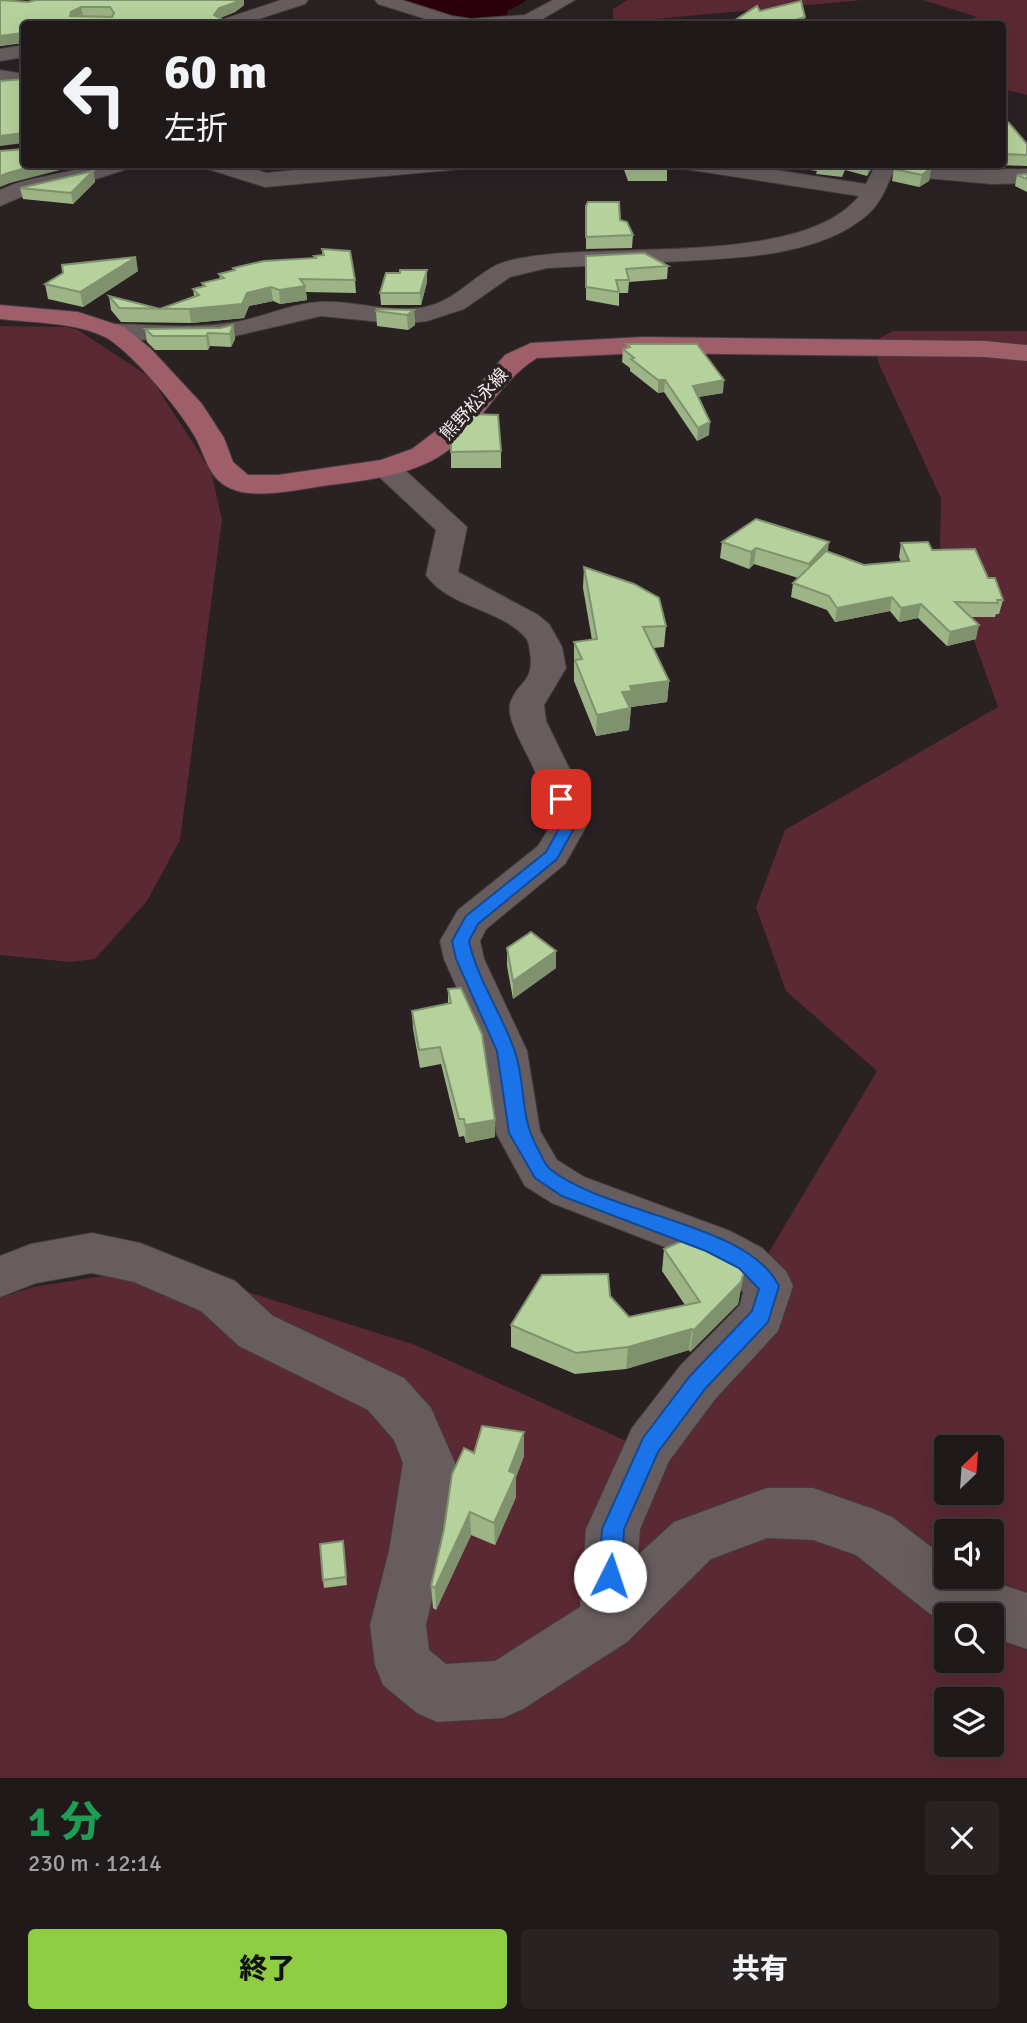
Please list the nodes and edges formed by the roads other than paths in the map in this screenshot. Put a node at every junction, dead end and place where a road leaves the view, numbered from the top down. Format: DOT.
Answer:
graph roads {
  1 [pos="299,0"];
  2 [pos="384,0"];
  3 [pos="566,0"];
  4 [pos="518,19"];
  5 [pos="236,21"];
  6 [pos="449,21"];
  7 [pos="499,21"];
  8 [pos="562,21"];
  9 [pos="2,50"];
  10 [pos="21,51"];
  11 [pos="0,76"];
  12 [pos="21,80"];
  13 [pos="107,168"];
  14 [pos="228,168"];
  15 [pos="389,168"];
  16 [pos="717,168"];
  17 [pos="1027,176"];
  18 [pos="874,192"];
  19 [pos="0,199"];
  20 [pos="0,312"];
  21 [pos="115,332"];
  22 [pos="1027,353"];
  23 [pos="386,467"];
  24 [pos="0,1278"];
  25 [pos="1027,1621"];
  26 [pos="607,1622"];
  1 -- 5 [label="street"];
  2 -- 6 [label="street"];
  3 -- 4 [label="street"];
  4 -- 7 [label="street"];
  4 -- 8 [label="street"];
  9 -- 10 [label="street"];
  11 -- 12 [label="street"];
  13 -- 19 [label="street"];
  14 -- 15 [label="street"];
  16 -- 18 [label="street"];
  17 -- 18 [label="street"];
  18 -- 21 [label="street"];
  20 -- 21 [label="main road, 熊野松永線"];
  21 -- 23 [label="main road, 熊野松永線"];
  22 -- 23 [label="main road, 熊野松永線"];
  23 -- 26 [label="street"];
  24 -- 26 [label="street"];
  25 -- 26 [label="street"];
}
